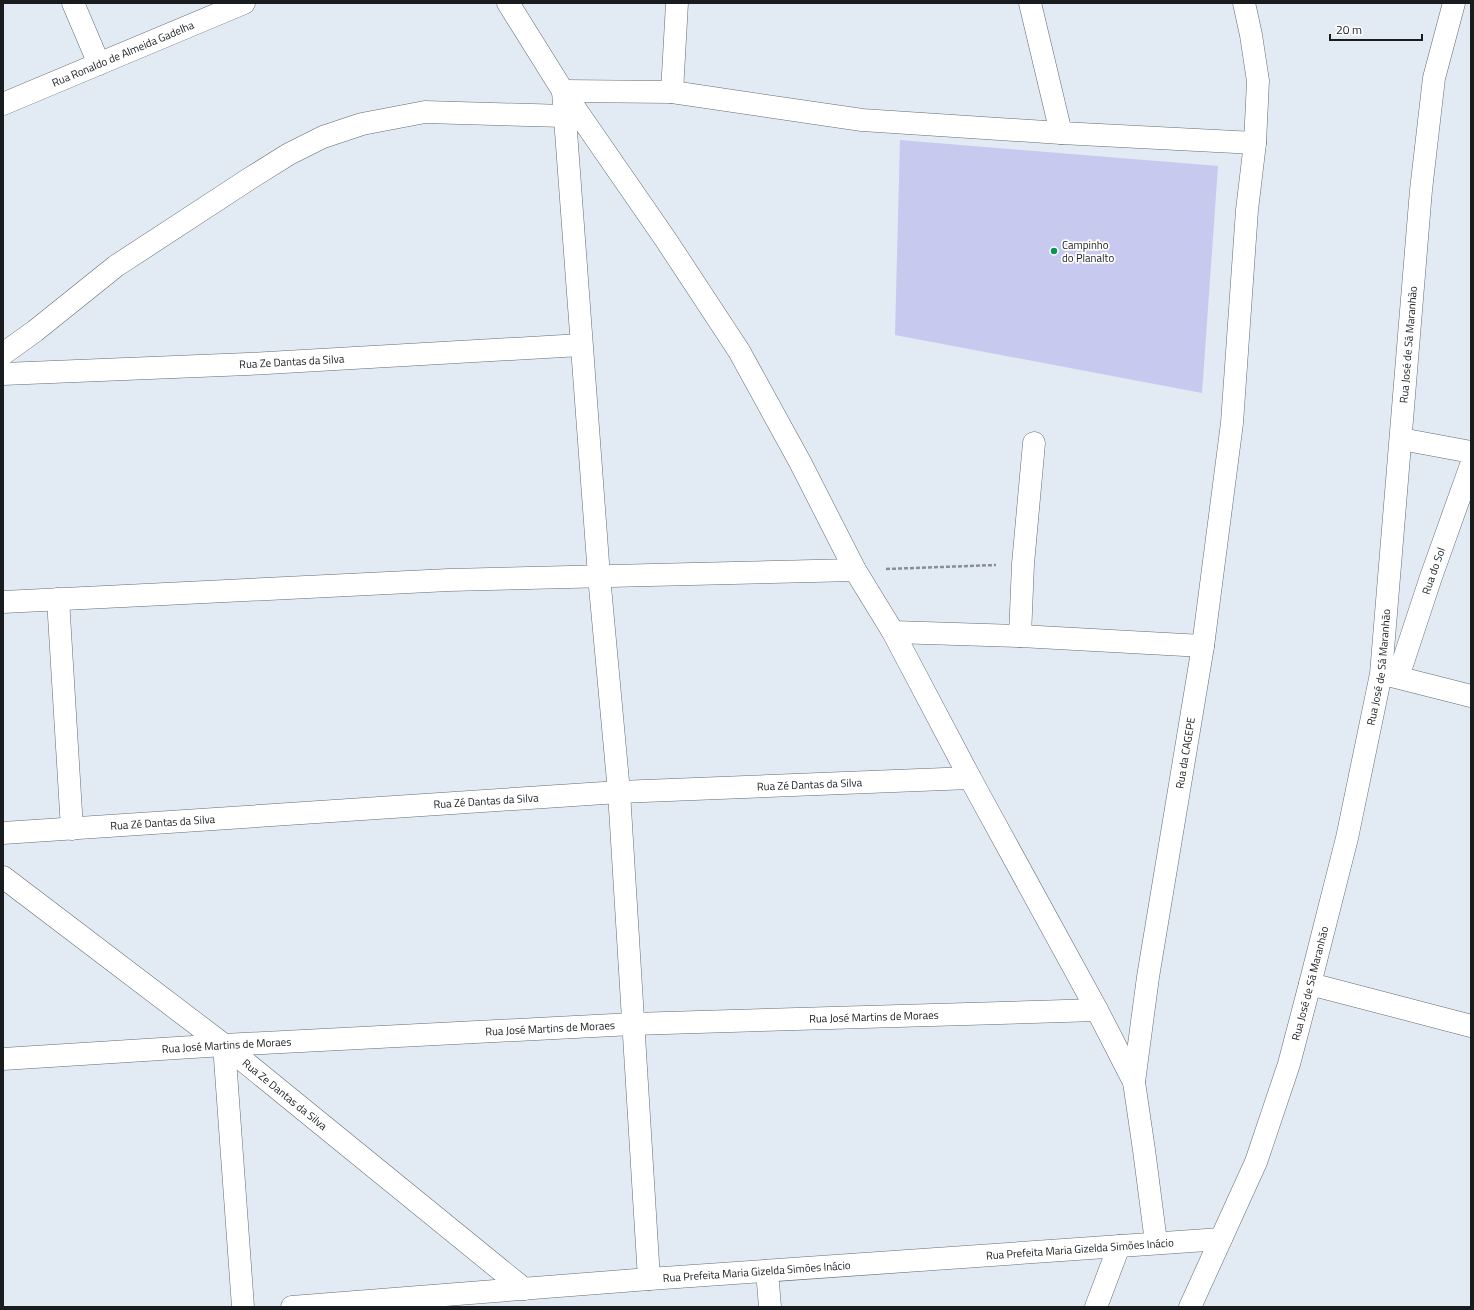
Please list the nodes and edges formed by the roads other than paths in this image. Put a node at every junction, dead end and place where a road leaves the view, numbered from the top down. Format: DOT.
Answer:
graph roads {
  1 [pos="73,3"];
  2 [pos="244,3"];
  3 [pos="508,3"];
  4 [pos="677,3"];
  5 [pos="1030,3"];
  6 [pos="1244,3"];
  7 [pos="1454,3"];
  8 [pos="99,64"];
  9 [pos="562,91"];
  10 [pos="672,92"];
  11 [pos="3,104"];
  12 [pos="565,116"];
  13 [pos="1061,133"];
  14 [pos="1255,143"];
  15 [pos="581,345"];
  16 [pos="3,354"];
  17 [pos="3,374"];
  18 [pos="1401,439"];
  19 [pos="1034,443"];
  20 [pos="1471,452"];
  21 [pos="1471,465"];
  22 [pos="856,570"];
  23 [pos="600,576"];
  24 [pos="58,599"];
  25 [pos="3,602"];
  26 [pos="893,632"];
  27 [pos="1020,636"];
  28 [pos="1203,646"];
  29 [pos="1390,676"];
  30 [pos="1471,696"];
  31 [pos="970,778"];
  32 [pos="619,792"];
  33 [pos="72,829"];
  34 [pos="3,833"];
  35 [pos="3,876"];
  36 [pos="1310,984"];
  37 [pos="1097,1010"];
  38 [pos="633,1024"];
  39 [pos="1471,1026"];
  40 [pos="224,1045"];
  41 [pos="3,1059"];
  42 [pos="1134,1082"];
  43 [pos="1221,1239"];
  44 [pos="1156,1242"];
  45 [pos="1119,1246"];
  46 [pos="767,1271"];
  47 [pos="649,1279"];
  48 [pos="524,1289"];
  49 [pos="353,1305"];
  50 [pos="242,1307"];
  51 [pos="292,1307"];
  52 [pos="770,1307"];
  53 [pos="1096,1307"];
  54 [pos="1190,1307"];
  1 -- 8 [label="street"];
  2 -- 8 [label="street, Rua Ronaldo de Almeida Gadelha"];
  3 -- 9 [label="street"];
  4 -- 10 [label="street"];
  5 -- 13 [label="street"];
  6 -- 14 [label="street, Rua da CAGEPE"];
  7 -- 18 [label="street, Rua José de Sá Maranhão"];
  8 -- 11 [label="street, Rua Ronaldo de Almeida Gadelha"];
  9 -- 10 [label="street"];
  9 -- 12 [label="street"];
  9 -- 22 [label="street"];
  10 -- 13 [label="street"];
  12 -- 15 [label="street"];
  12 -- 16 [label="street"];
  13 -- 14 [label="street"];
  14 -- 28 [label="street, Rua da CAGEPE"];
  15 -- 17 [label="street, Rua Ze Dantas da Silva"];
  15 -- 23 [label="street"];
  18 -- 20 [label="street"];
  18 -- 29 [label="street, Rua José de Sá Maranhão"];
  19 -- 27 [label="street"];
  21 -- 29 [label="street, Rua do Sol"];
  22 -- 23 [label="street"];
  22 -- 26 [label="street"];
  23 -- 24 [label="street"];
  23 -- 32 [label="street"];
  24 -- 25 [label="street"];
  24 -- 33 [label="street"];
  26 -- 27 [label="street"];
  26 -- 31 [label="street"];
  27 -- 28 [label="street"];
  28 -- 42 [label="street, Rua da CAGEPE"];
  29 -- 30 [label="street"];
  29 -- 36 [label="street, Rua José de Sá Maranhão"];
  31 -- 32 [label="street, Rua Zé Dantas da Silva"];
  31 -- 37 [label="street"];
  32 -- 33 [label="street, Rua Zé Dantas da Silva"];
  32 -- 38 [label="street"];
  33 -- 34 [label="street, Rua Zé Dantas da Silva"];
  35 -- 40 [label="street, Rua Ze Dantas da Silva"];
  36 -- 39 [label="street"];
  36 -- 43 [label="street, Rua José de Sá Maranhão"];
  37 -- 38 [label="street, Rua José Martins de Moraes"];
  37 -- 42 [label="street"];
  38 -- 40 [label="street, Rua José Martins de Moraes"];
  38 -- 47 [label="street"];
  40 -- 41 [label="street, Rua José Martins de Moraes"];
  40 -- 48 [label="street, Rua Ze Dantas da Silva"];
  40 -- 50 [label="street"];
  42 -- 44 [label="street"];
  43 -- 44 [label="street, Rua Prefeita Maria Gizelda Simões Inácio"];
  43 -- 54 [label="street, Rua José de Sá Maranhão"];
  44 -- 45 [label="street, Rua Prefeita Maria Gizelda Simões Inácio"];
  45 -- 46 [label="street, Rua Prefeita Maria Gizelda Simões Inácio"];
  45 -- 53 [label="street"];
  46 -- 47 [label="street, Rua Prefeita Maria Gizelda Simões Inácio"];
  46 -- 52 [label="street"];
  47 -- 48 [label="street, Rua Prefeita Maria Gizelda Simões Inácio"];
  48 -- 49 [label="street, Rua Prefeita Maria Gizelda Simões Inácio"];
  49 -- 51 [label="street, Rua Prefeita Maria Gizelda Simões Inácio"];
}
